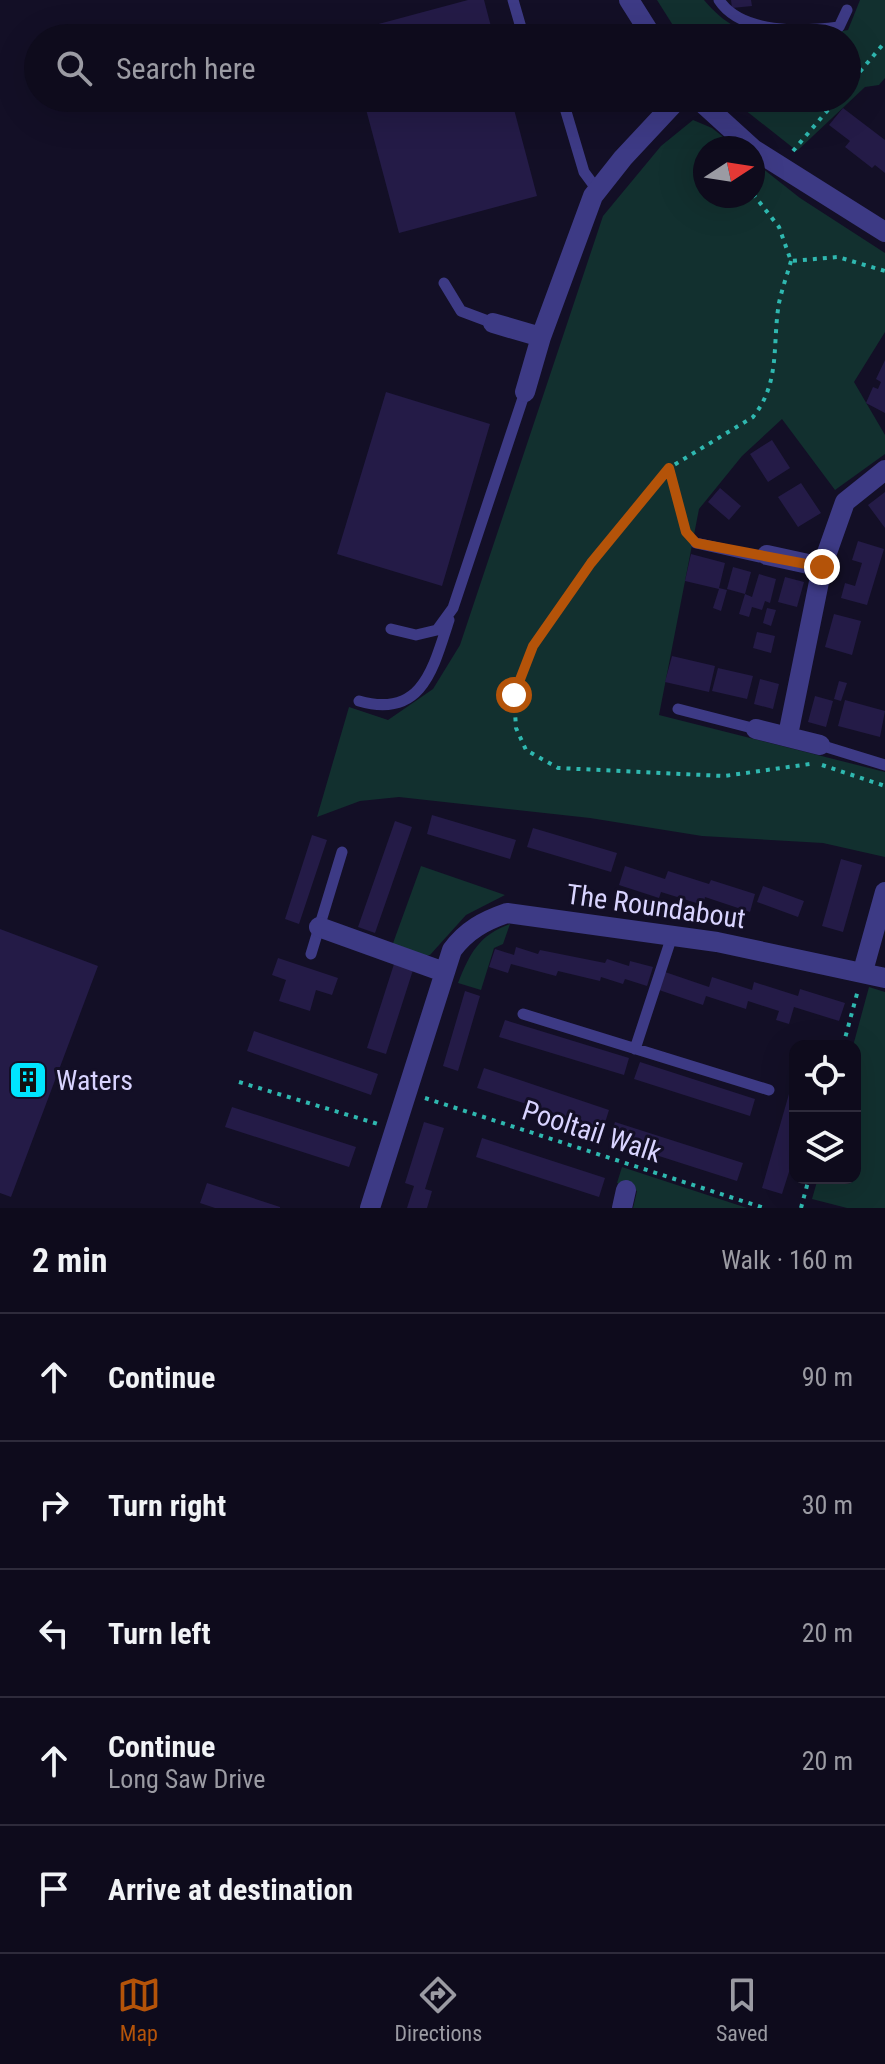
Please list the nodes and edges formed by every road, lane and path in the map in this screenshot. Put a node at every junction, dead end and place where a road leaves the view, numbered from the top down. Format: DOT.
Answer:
graph roads {
  1 [pos="513,0"];
  2 [pos="629,0"];
  3 [pos="719,0"];
  4 [pos="847,10"];
  5 [pos="520,24"];
  6 [pos="644,24"];
  7 [pos="756,24"];
  8 [pos="840,24"];
  9 [pos="885,42"];
  10 [pos="861,70"];
  11 [pos="566,112"];
  12 [pos="667,112"];
  13 [pos="712,112"];
  14 [pos="826,112"];
  15 [pos="738,136"];
  16 [pos="765,158"];
  17 [pos="779,167"];
  18 [pos="598,191"];
  19 [pos="764,208"];
  20 [pos="885,232"];
  21 [pos="791,261"];
  22 [pos="885,271"];
  23 [pos="444,283"];
  24 [pos="493,323"];
  25 [pos="541,337"];
  26 [pos="525,392"];
  27 [pos="669,468"];
  28 [pos="885,470"];
  29 [pos="696,543"];
  30 [pos="767,555"];
  31 [pos="822,567"];
  32 [pos="453,608"];
  33 [pos="391,629"];
  34 [pos="359,701"];
  35 [pos="678,709"];
  36 [pos="756,729"];
  37 [pos="788,735"];
  38 [pos="820,745"];
  39 [pos="885,765"];
  40 [pos="885,786"];
  41 [pos="342,852"];
  42 [pos="885,892"];
  43 [pos="319,927"];
  44 [pos="672,936"];
  45 [pos="311,954"];
  46 [pos="863,971"];
  47 [pos="444,972"];
  48 [pos="885,978"];
  49 [pos="523,1014"];
  50 [pos="845,1040"];
  51 [pos="635,1049"];
  52 [pos="239,1082"];
  53 [pos="769,1090"];
  54 [pos="407,1092"];
  55 [pos="395,1129"];
  56 [pos="807,1184"];
  57 [pos="370,1208"];
  58 [pos="764,1208"];
  59 [pos="801,1208"];
  1 -- 5 [label="lane"];
  2 -- 6 [label="street"];
  3 -- 7 [label="lane"];
  4 -- 8 [label="lane"];
  9 -- 10 [label="path"];
  11 -- 18 [label="lane"];
  12 -- 18 [label="street"];
  13 -- 15 [label="street"];
  14 -- 17 [label="path"];
  16 -- 17 [label="street"];
  17 -- 20 [label="street"];
  18 -- 25 [label="street"];
  19 -- 21 [label="path"];
  21 -- 22 [label="path"];
  21 -- 27 [label="path"];
  23 -- 24 [label="lane"];
  24 -- 25 [label="street"];
  25 -- 26 [label="street"];
  26 -- 32 [label="lane"];
  27 -- 29 [label="path"];
  27 -- 40 [label="path"];
  28 -- 31 [label="street"];
  29 -- 30 [label="lane"];
  30 -- 31 [label="street"];
  31 -- 37 [label="street"];
  32 -- 33 [label="lane"];
  32 -- 34 [label="lane"];
  35 -- 36 [label="lane"];
  36 -- 37 [label="street"];
  37 -- 38 [label="street"];
  38 -- 39 [label="lane"];
  41 -- 43 [label="lane"];
  42 -- 46 [label="street"];
  43 -- 45 [label="lane"];
  43 -- 47 [label="street"];
  44 -- 46 [label="street, The Roundabout"];
  44 -- 47 [label="street, The Roundabout"];
  44 -- 51 [label="lane"];
  46 -- 48 [label="street, The Roundabout"];
  46 -- 50 [label="path"];
  47 -- 54 [label="street, The Roundabout"];
  49 -- 51 [label="lane"];
  51 -- 53 [label="lane"];
  52 -- 55 [label="path"];
  54 -- 55 [label="street, The Roundabout"];
  54 -- 58 [label="path, Pooltail Walk"];
  55 -- 57 [label="street, The Roundabout"];
  56 -- 59 [label="path"];
}
